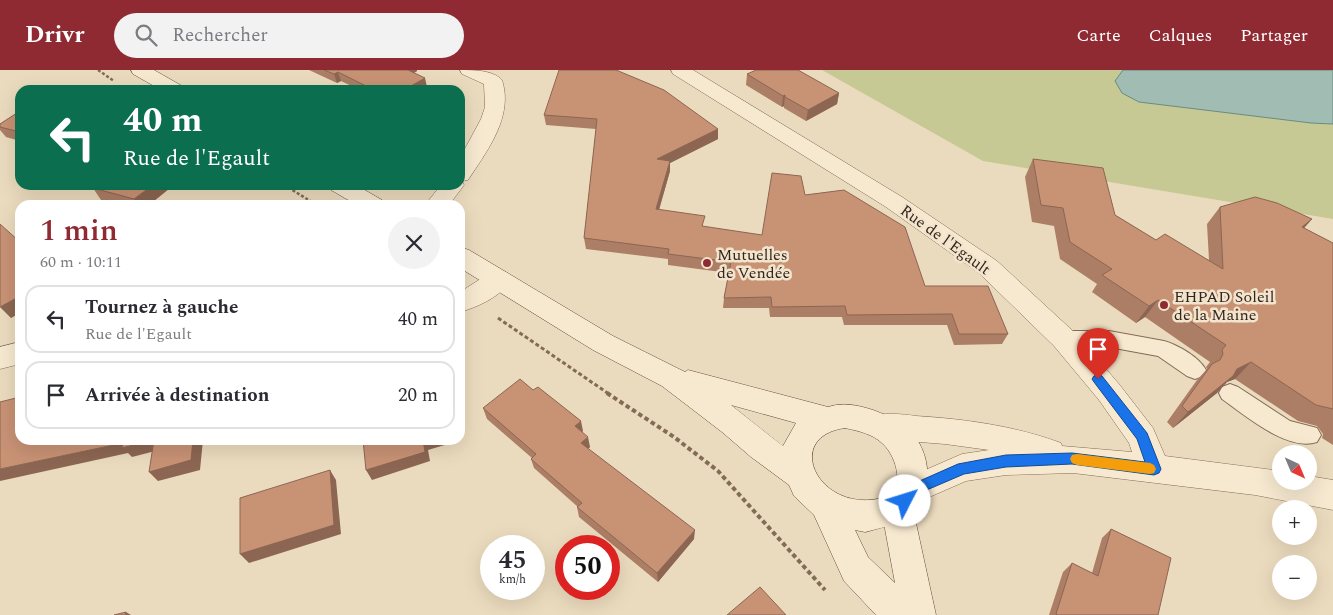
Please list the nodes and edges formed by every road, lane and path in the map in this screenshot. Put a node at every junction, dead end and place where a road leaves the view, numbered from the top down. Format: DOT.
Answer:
graph roads {
  1 [pos="140,70"];
  2 [pos="469,70"];
  3 [pos="680,70"];
  4 [pos="166,85"];
  5 [pos="465,168"];
  6 [pos="292,190"];
  7 [pos="348,190"];
  8 [pos="449,190"];
  9 [pos="309,200"];
  10 [pos="365,200"];
  11 [pos="441,200"];
  12 [pos="465,259"];
  13 [pos="499,279"];
  14 [pos="465,300"];
  15 [pos="465,301"];
  16 [pos="1064,339"];
  17 [pos="15,354"];
  18 [pos="0,358"];
  19 [pos="1195,370"];
  20 [pos="672,378"];
  21 [pos="1230,393"];
  22 [pos="827,419"];
  23 [pos="881,426"];
  24 [pos="1309,435"];
  25 [pos="1072,459"];
  26 [pos="1154,469"];
  27 [pos="798,474"];
  28 [pos="1333,495"];
  29 [pos="903,500"];
  30 [pos="827,508"];
  31 [pos="829,595"];
  32 [pos="901,615"];
  33 [pos="918,615"];
  1 -- 4 [label="street"];
  2 -- 5 [label="street"];
  3 -- 16 [label="street, Rue de l'Egault"];
  6 -- 9 [label="path"];
  7 -- 10 [label="street"];
  8 -- 11 [label="street"];
  12 -- 13 [label="street"];
  13 -- 14 [label="street"];
  13 -- 20 [label="street"];
  15 -- 31 [label="path"];
  16 -- 19 [label="lane"];
  16 -- 26 [label="street, Rue de l'Egault"];
  17 -- 18 [label="street"];
  20 -- 22 [label="street"];
  20 -- 27 [label="street"];
  21 -- 24 [label="lane"];
  22 -- 23 [label="street"];
  22 -- 27 [label="street"];
  23 -- 25 [label="street"];
  23 -- 29 [label="street"];
  25 -- 26 [label="street"];
  25 -- 29 [label="street"];
  26 -- 28 [label="street"];
  27 -- 30 [label="street"];
  29 -- 30 [label="street"];
  29 -- 33 [label="street"];
  30 -- 32 [label="street"];
}
